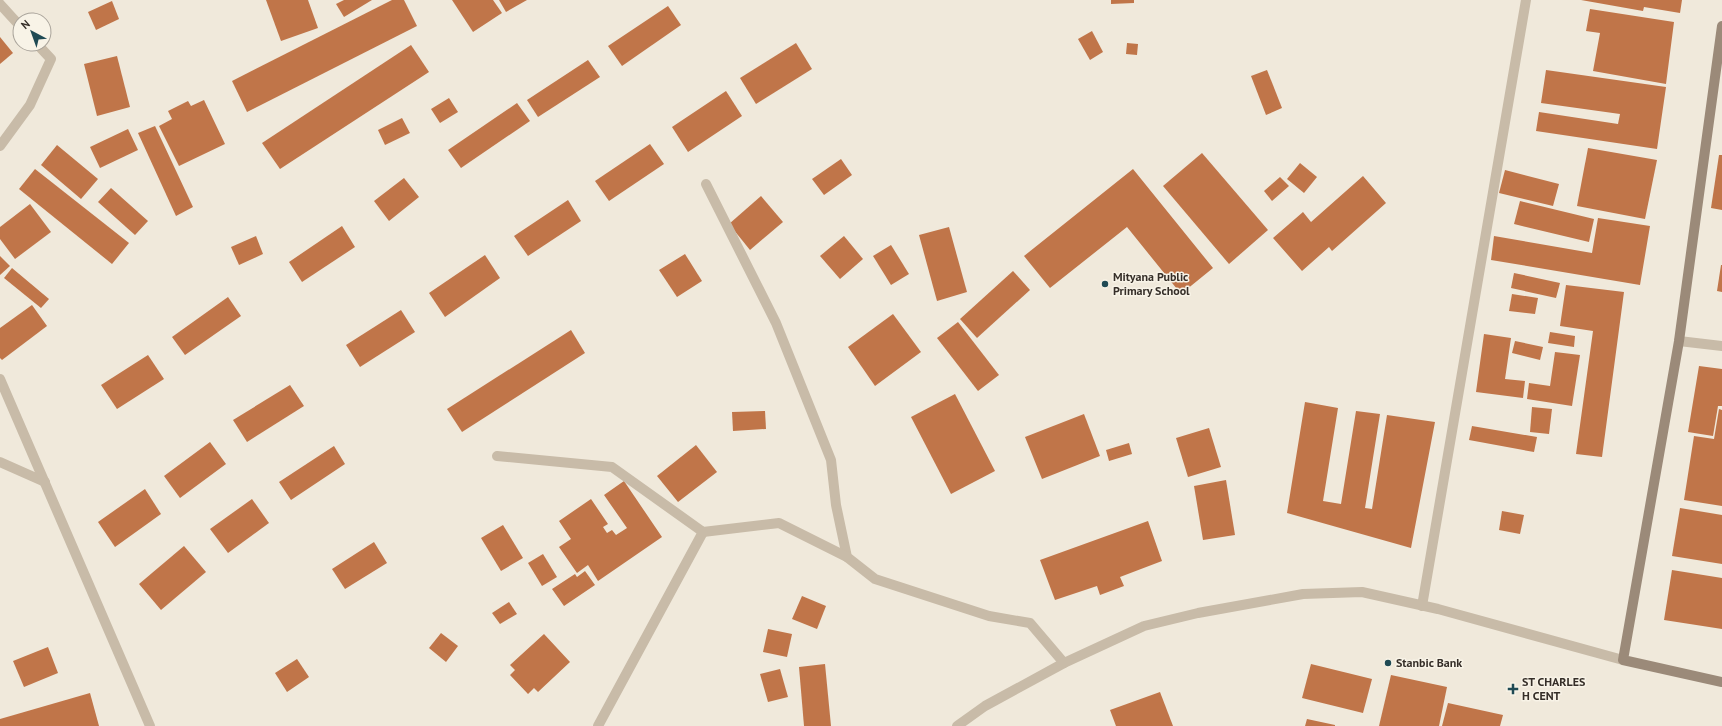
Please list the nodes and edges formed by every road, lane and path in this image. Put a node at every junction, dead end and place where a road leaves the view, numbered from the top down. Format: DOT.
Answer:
graph roads {
  1 [pos="1526,0"];
  2 [pos="0,4"];
  3 [pos="12,17"];
  4 [pos="1722,26"];
  5 [pos="44,52"];
  6 [pos="0,146"];
  7 [pos="706,184"];
  8 [pos="1679,341"];
  9 [pos="1722,346"];
  10 [pos="0,379"];
  11 [pos="497,456"];
  12 [pos="0,462"];
  13 [pos="45,482"];
  14 [pos="703,532"];
  15 [pos="847,557"];
  16 [pos="1422,606"];
  17 [pos="1623,660"];
  18 [pos="1064,663"];
  19 [pos="1722,682"];
  20 [pos="150,726"];
  21 [pos="598,726"];
  22 [pos="957,726"];
  1 -- 16 [label="street"];
  2 -- 3 [label="street"];
  4 -- 8 [label="main road"];
  5 -- 6 [label="street"];
  7 -- 15 [label="street"];
  8 -- 9 [label="street"];
  8 -- 17 [label="main road"];
  10 -- 13 [label="street"];
  11 -- 14 [label="street"];
  12 -- 13 [label="street"];
  13 -- 20 [label="street"];
  14 -- 15 [label="street"];
  14 -- 21 [label="street"];
  15 -- 18 [label="street"];
  16 -- 17 [label="street"];
  16 -- 18 [label="street"];
  17 -- 19 [label="main road"];
  18 -- 22 [label="street"];
}
